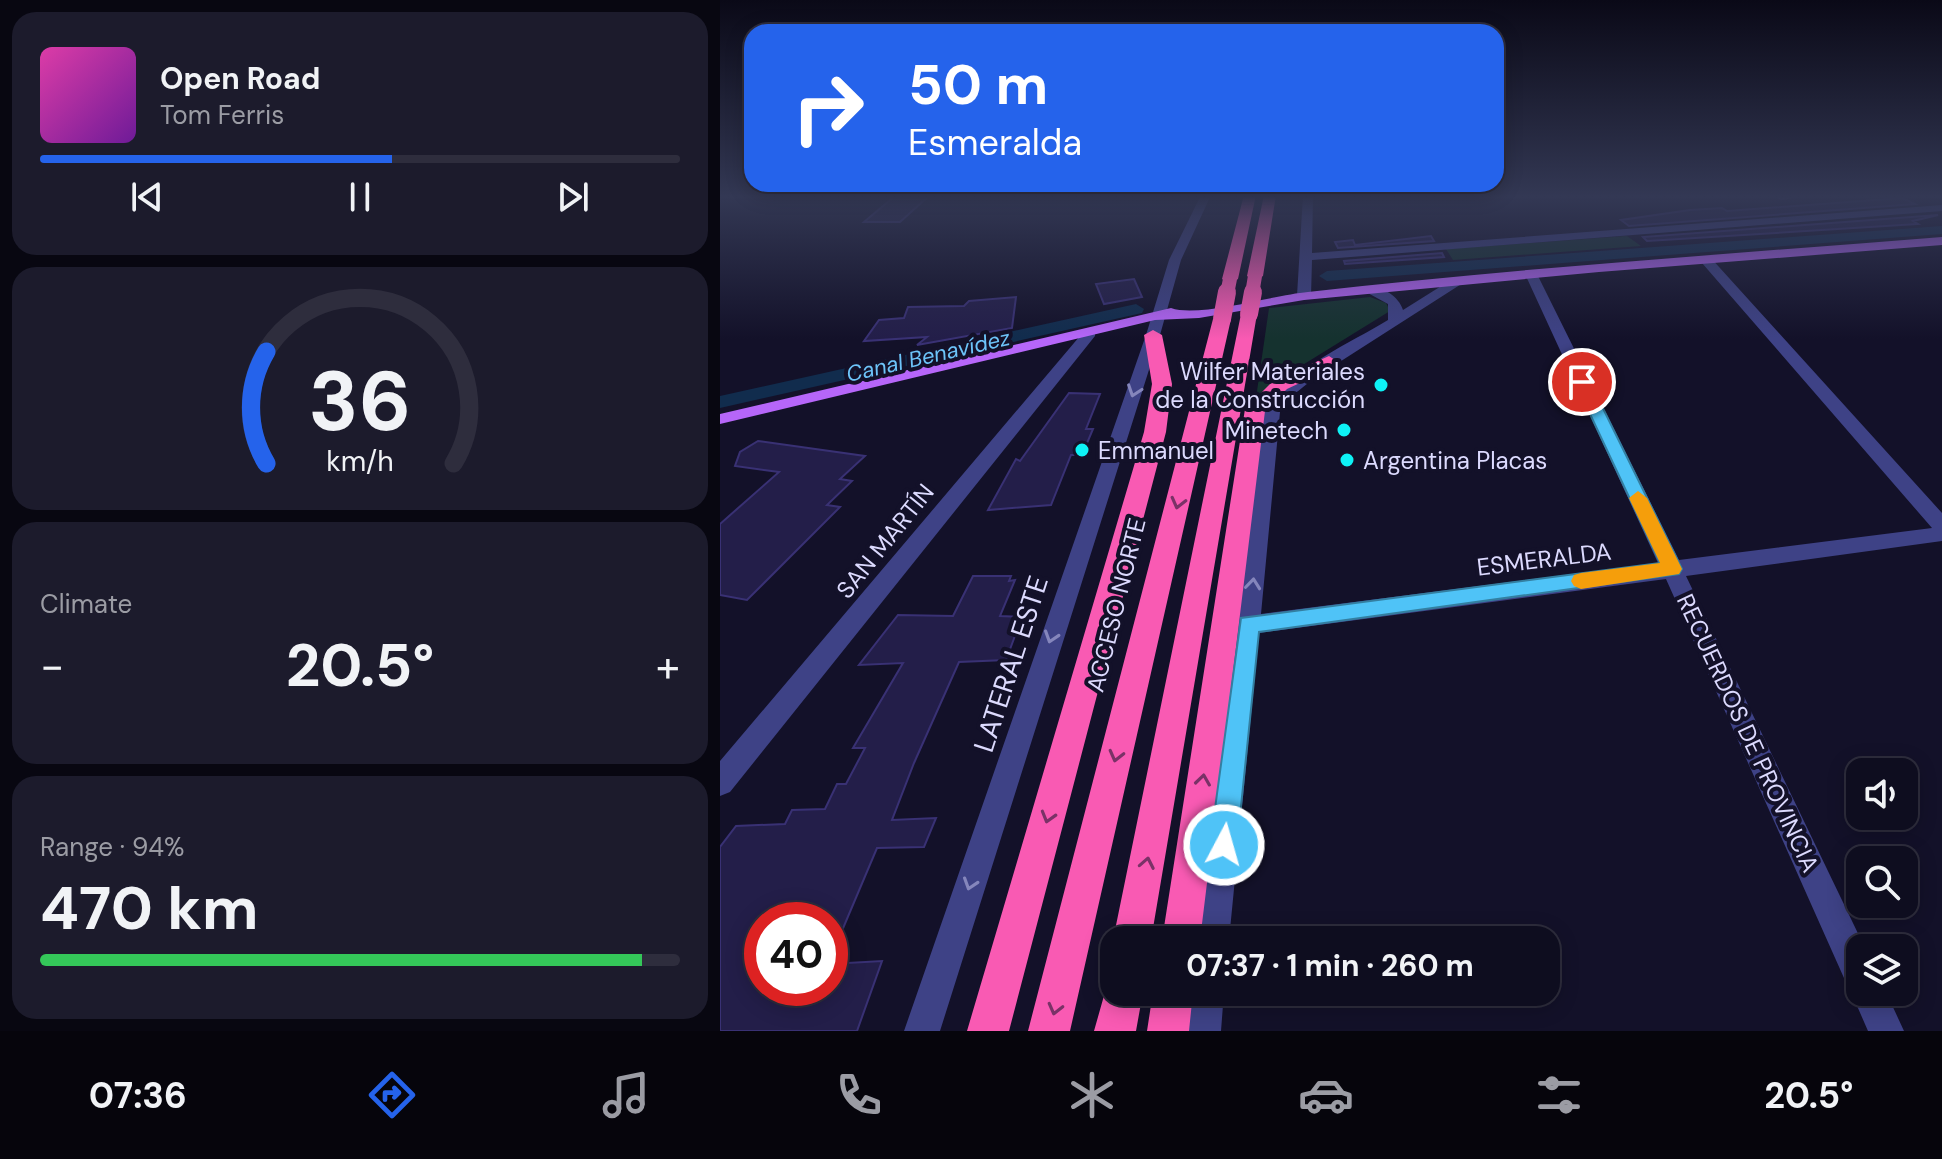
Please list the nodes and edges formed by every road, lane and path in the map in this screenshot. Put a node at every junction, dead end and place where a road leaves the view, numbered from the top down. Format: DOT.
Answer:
graph roads {
  1 [pos="1182,243"];
  2 [pos="1239,243"];
  3 [pos="1261,243"];
  4 [pos="1306,243"];
  5 [pos="1486,243"];
  6 [pos="1916,243"];
  7 [pos="1306,257"];
  8 [pos="1706,260"];
  9 [pos="1531,274"];
  10 [pos="1459,281"];
  11 [pos="1371,289"];
  12 [pos="1304,296"];
  13 [pos="1236,316"];
  14 [pos="1394,322"];
  15 [pos="1156,326"];
  16 [pos="1090,333"];
  17 [pos="1329,362"];
  18 [pos="720,419"];
  19 [pos="1942,526"];
  20 [pos="1942,534"];
  21 [pos="1672,569"];
  22 [pos="1249,625"];
  23 [pos="720,782"];
  24 [pos="1134,926"];
  25 [pos="1183,926"];
  26 [pos="1215,926"];
  27 [pos="1846,945"];
  28 [pos="1120,1006"];
  29 [pos="1171,1006"];
  30 [pos="1206,1006"];
  31 [pos="1874,1006"];
  32 [pos="922,1031"];
  33 [pos="988,1031"];
  34 [pos="1049,1031"];
  35 [pos="1115,1031"];
  36 [pos="1168,1031"];
  37 [pos="1203,1031"];
  38 [pos="1886,1031"];
  1 -- 15 [label="street, LATERAL ESTE"];
  2 -- 13 [label="highway, ACCESO NORTE, bridge"];
  3 -- 13 [label="highway, ACCESO NORTE, bridge"];
  4 -- 7 [label="street"];
  5 -- 7 [label="street"];
  6 -- 8 [label="main road"];
  7 -- 12 [label="street"];
  8 -- 9 [label="main road"];
  8 -- 19 [label="street"];
  9 -- 10 [label="main road"];
  9 -- 21 [label="street, RECUERDOS DE PROVINCIA"];
  10 -- 11 [label="main road"];
  10 -- 14 [label="street"];
  11 -- 12 [label="main road"];
  11 -- 14 [label="street"];
  12 -- 15 [label="main road"];
  24 -- 13 [label="highway, ACCESO NORTE, one-way"];
  13 -- 34 [label="highway, ACCESO NORTE, one-way"];
  14 -- 17 [label="street"];
  15 -- 16 [label="main road"];
  15 -- 32 [label="street, LATERAL ESTE, one-way"];
  15 -- 33 [label="highway, one-way"];
  16 -- 18 [label="main road"];
  16 -- 23 [label="street, SAN MARTÍN"];
  22 -- 17 [label="street, one-way"];
  25 -- 17 [label="highway, one-way"];
  20 -- 21 [label="street, ESMERALDA"];
  21 -- 22 [label="street, ESMERALDA"];
  21 -- 27 [label="street, RECUERDOS DE PROVINCIA"];
  22 -- 26 [label="street"];
  28 -- 35 [label="highway"];
  29 -- 36 [label="highway"];
  30 -- 37 [label="street"];
  31 -- 38 [label="street"];
}
